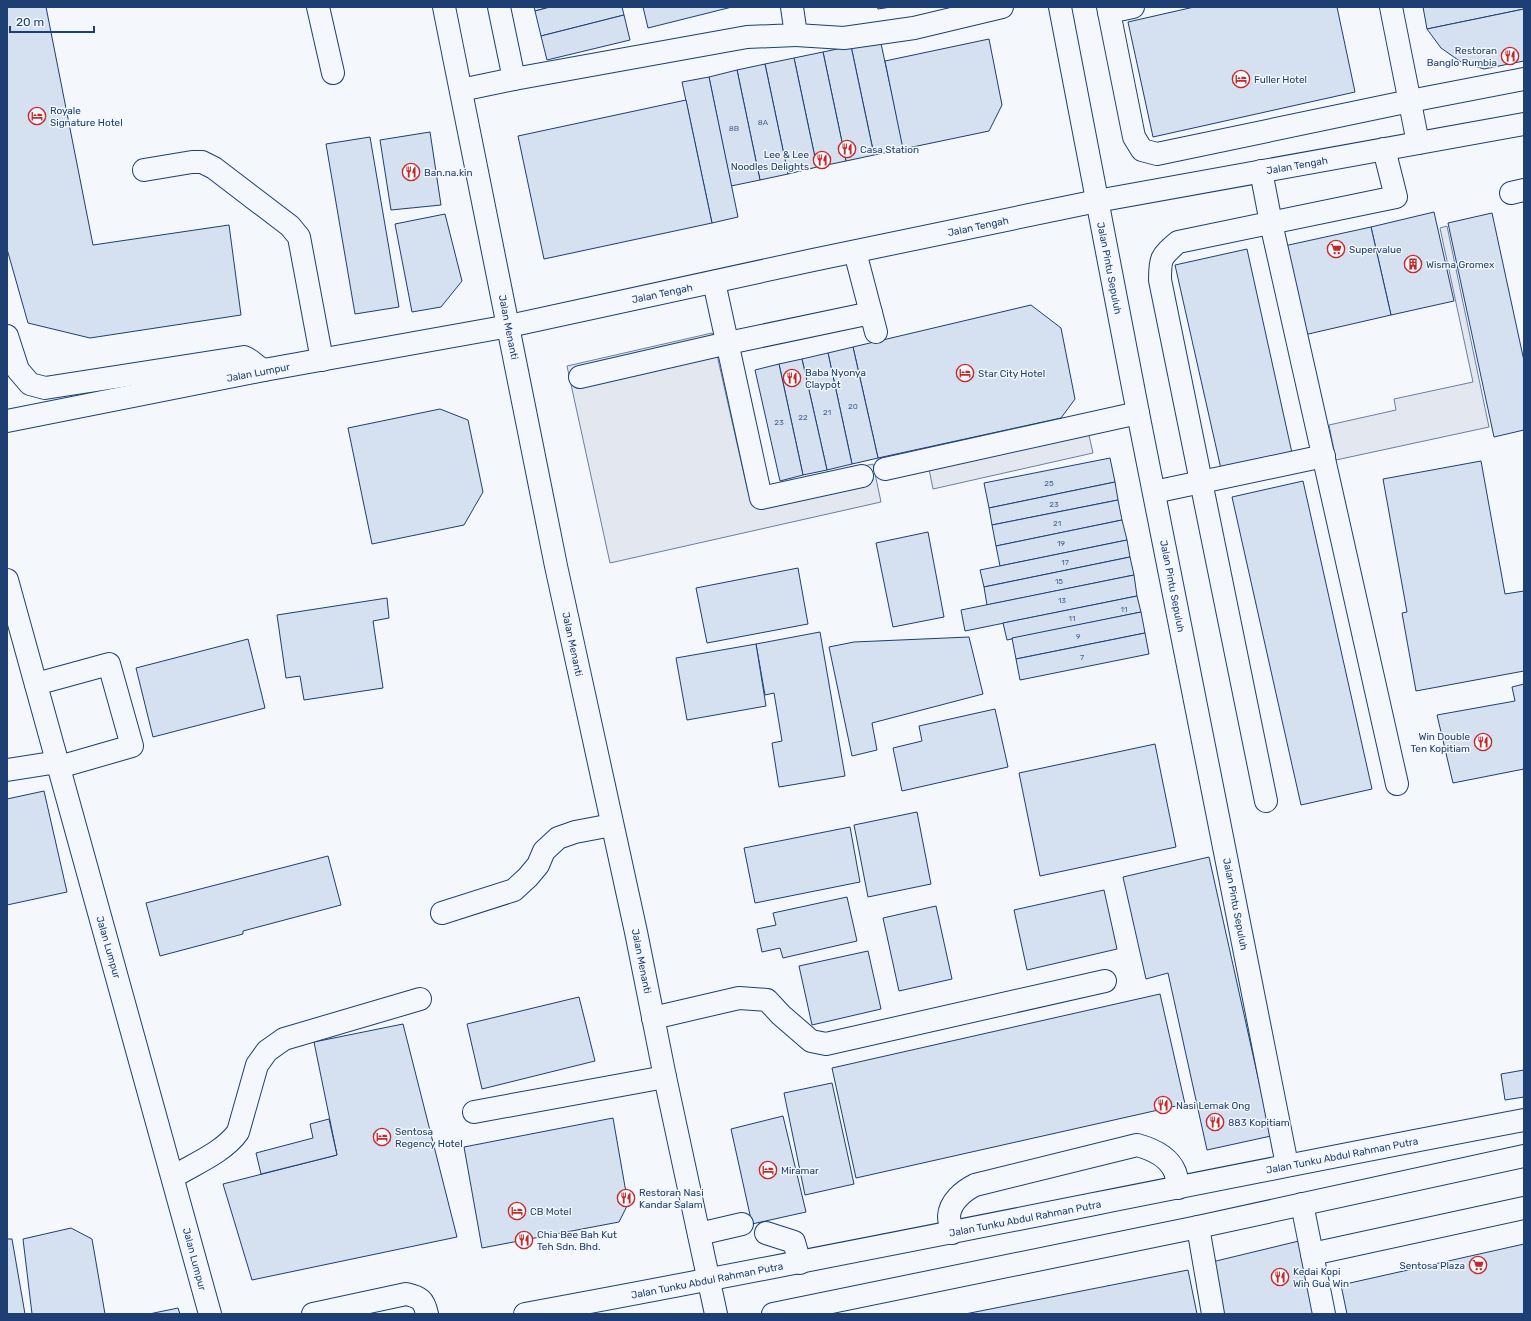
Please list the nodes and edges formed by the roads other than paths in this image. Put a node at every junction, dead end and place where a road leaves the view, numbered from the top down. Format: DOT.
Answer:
graph roads {
  1 [pos="318,7"];
  2 [pos="444,7"];
  3 [pos="499,7"];
  4 [pos="792,7"];
  5 [pos="1002,7"];
  6 [pos="1060,7"];
  7 [pos="1133,7"];
  8 [pos="1391,7"];
  9 [pos="1108,10"];
  10 [pos="796,36"];
  11 [pos="333,73"];
  12 [pos="514,79"];
  13 [pos="1524,79"];
  14 [pos="461,90"];
  15 [pos="1410,101"];
  16 [pos="1524,124"];
  17 [pos="1418,143"];
  18 [pos="1384,149"];
  19 [pos="144,170"];
  20 [pos="1261,171"];
  21 [pos="1097,201"];
  22 [pos="1272,223"];
  23 [pos="855,252"];
  24 [pos="714,282"];
  25 [pos="509,326"];
  26 [pos="7,336"];
  27 [pos="728,342"];
  28 [pos="322,360"];
  29 [pos="264,370"];
  30 [pos="580,377"];
  31 [pos="1138,413"];
  32 [pos="7,421"];
  33 [pos="1324,456"];
  34 [pos="885,469"];
  35 [pos="862,476"];
  36 [pos="1201,483"];
  37 [pos="1154,492"];
  38 [pos="7,582"];
  39 [pos="36,684"];
  40 [pos="58,764"];
  41 [pos="7,770"];
  42 [pos="1397,784"];
  43 [pos="1266,801"];
  44 [pos="612,825"];
  45 [pos="442,912"];
  46 [pos="1105,981"];
  47 [pos="420,999"];
  48 [pos="653,1018"];
  49 [pos="665,1077"];
  50 [pos="474,1112"];
  51 [pos="1524,1120"];
  52 [pos="1524,1156"];
  53 [pos="1287,1165"];
  54 [pos="173,1176"];
  55 [pos="1178,1188"];
  56 [pos="1302,1204"];
  57 [pos="1524,1208"];
  58 [pos="742,1224"];
  59 [pos="1198,1227"];
  60 [pos="952,1232"];
  61 [pos="766,1233"];
  62 [pos="699,1234"];
  63 [pos="1312,1254"];
  64 [pos="800,1262"];
  65 [pos="709,1280"];
  66 [pos="210,1314"];
  67 [pos="313,1314"];
  68 [pos="427,1314"];
  69 [pos="525,1314"];
  70 [pos="716,1314"];
  71 [pos="773,1314"];
  72 [pos="1213,1314"];
  73 [pos="1324,1314"];
  1 -- 11 [label="street"];
  2 -- 14 [label="street, Jalan Menanti"];
  3 -- 12 [label="street"];
  4 -- 10 [label="street"];
  5 -- 10 [label="street"];
  6 -- 21 [label="street, Jalan Pintu Sepuluh"];
  7 -- 9 [label="street"];
  8 -- 15 [label="street"];
  9 -- 15 [label="street"];
  10 -- 12 [label="street"];
  12 -- 14 [label="street"];
  13 -- 15 [label="street"];
  14 -- 25 [label="street, Jalan Menanti"];
  15 -- 17 [label="street"];
  16 -- 17 [label="street, Jalan Tengah"];
  17 -- 18 [label="street, Jalan Tengah"];
  18 -- 20 [label="street, Jalan Tengah"];
  18 -- 22 [label="street"];
  19 -- 28 [label="street"];
  20 -- 21 [label="street, Jalan Tengah"];
  20 -- 22 [label="street"];
  21 -- 23 [label="street, Jalan Tengah"];
  21 -- 31 [label="street, Jalan Pintu Sepuluh"];
  22 -- 33 [label="street"];
  22 -- 36 [label="street"];
  23 -- 24 [label="street, Jalan Tengah"];
  23 -- 27 [label="street"];
  24 -- 25 [label="street, Jalan Tengah"];
  24 -- 27 [label="street"];
  25 -- 28 [label="street, Jalan Lumpur"];
  25 -- 44 [label="street, Jalan Menanti"];
  26 -- 29 [label="street"];
  27 -- 30 [label="street"];
  27 -- 35 [label="street"];
  28 -- 29 [label="street, Jalan Lumpur"];
  29 -- 32 [label="street, Jalan Lumpur"];
  31 -- 34 [label="street"];
  31 -- 37 [label="street, Jalan Pintu Sepuluh"];
  33 -- 36 [label="street"];
  33 -- 42 [label="street"];
  36 -- 37 [label="street"];
  36 -- 43 [label="street"];
  37 -- 53 [label="street, Jalan Pintu Sepuluh"];
  38 -- 39 [label="street, Jalan Lumpur"];
  39 -- 40 [label="street, Jalan Lumpur"];
  39 -- 40 [label="street"];
  40 -- 41 [label="street"];
  40 -- 54 [label="street, Jalan Lumpur"];
  44 -- 45 [label="street"];
  44 -- 48 [label="street, Jalan Menanti"];
  46 -- 48 [label="street"];
  47 -- 54 [label="street"];
  48 -- 49 [label="street, Jalan Menanti"];
  49 -- 50 [label="street"];
  49 -- 62 [label="street, Jalan Menanti"];
  51 -- 53 [label="street, Jalan Tunku Abdul Rahman Putra"];
  52 -- 56 [label="street"];
  53 -- 55 [label="street, Jalan Tunku Abdul Rahman Putra"];
  54 -- 66 [label="street, Jalan Lumpur"];
  55 -- 60 [label="street, Jalan Tunku Abdul Rahman Putra"];
  55 -- 60 [label="street"];
  56 -- 59 [label="street"];
  56 -- 63 [label="street"];
  57 -- 63 [label="street"];
  58 -- 62 [label="street"];
  59 -- 71 [label="street"];
  59 -- 72 [label="street"];
  60 -- 64 [label="street, Jalan Tunku Abdul Rahman Putra"];
  61 -- 64 [label="street"];
  62 -- 65 [label="street, Jalan Menanti"];
  63 -- 73 [label="street"];
  64 -- 65 [label="street, Jalan Tunku Abdul Rahman Putra"];
  65 -- 69 [label="street, Jalan Tunku Abdul Rahman Putra"];
  65 -- 70 [label="street, Jalan Menanti"];
  67 -- 68 [label="street"];
}
